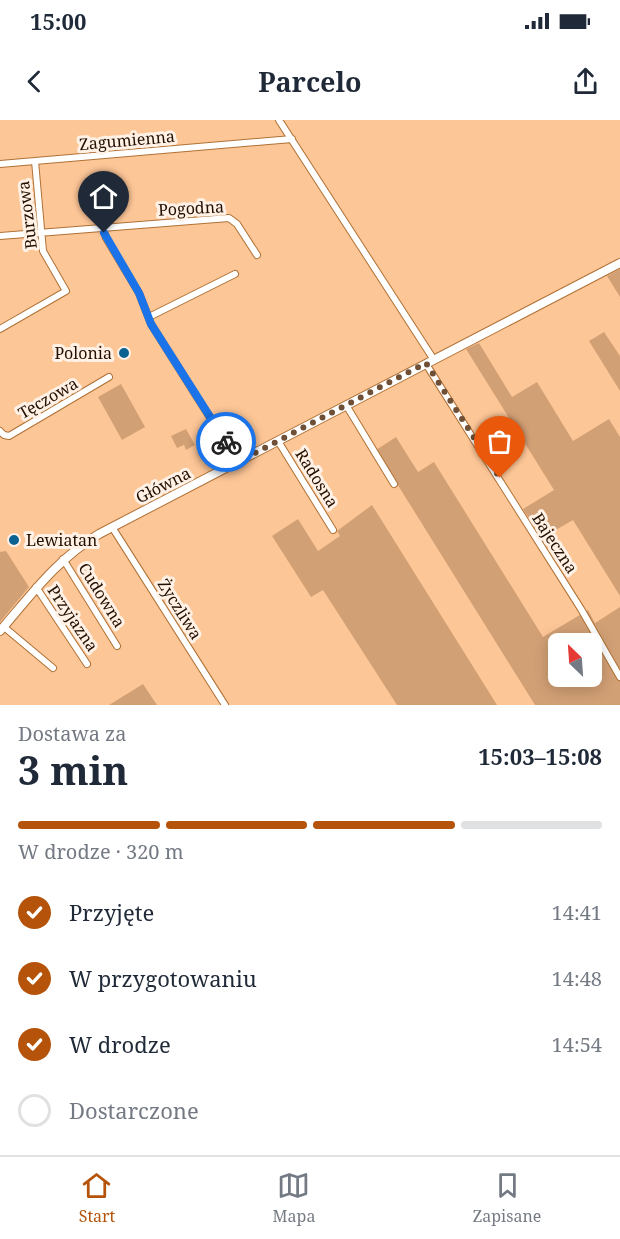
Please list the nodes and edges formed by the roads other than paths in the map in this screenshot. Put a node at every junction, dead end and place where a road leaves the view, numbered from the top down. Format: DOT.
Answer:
graph roads {
  1 [pos="279,120"];
  2 [pos="292,140"];
  3 [pos="35,161"];
  4 [pos="0,164"];
  5 [pos="104,227"];
  6 [pos="41,232"];
  7 [pos="0,236"];
  8 [pos="257,255"];
  9 [pos="620,263"];
  10 [pos="235,274"];
  11 [pos="149,317"];
  12 [pos="0,329"];
  13 [pos="430,362"];
  14 [pos="109,377"];
  15 [pos="346,405"];
  16 [pos="0,431"];
  17 [pos="278,441"];
  18 [pos="238,462"];
  19 [pos="394,484"];
  20 [pos="112,527"];
  21 [pos="333,530"];
  22 [pos="63,559"];
  23 [pos="36,587"];
  24 [pos="2,629"];
  25 [pos="117,646"];
  26 [pos="87,664"];
  27 [pos="53,668"];
  28 [pos="620,677"];
  29 [pos="225,705"];
  1 -- 2 [label="street, Bajeczna"];
  2 -- 3 [label="street, Zagumienna"];
  2 -- 13 [label="street, Bajeczna"];
  3 -- 4 [label="street, Zagumienna"];
  3 -- 6 [label="street, Burzowa"];
  5 -- 6 [label="street, Pogodna"];
  5 -- 8 [label="street, Pogodna"];
  5 -- 11 [label="street"];
  6 -- 7 [label="street, Pogodna"];
  6 -- 12 [label="street, Burzowa"];
  9 -- 13 [label="street, Główna"];
  10 -- 11 [label="street"];
  11 -- 18 [label="street"];
  13 -- 15 [label="street, Główna"];
  13 -- 28 [label="street, Bajeczna"];
  14 -- 16 [label="street, Tęczowa"];
  15 -- 17 [label="street, Główna"];
  15 -- 19 [label="street"];
  17 -- 18 [label="street, Główna"];
  17 -- 21 [label="street, Radosna"];
  18 -- 20 [label="street, Główna"];
  20 -- 22 [label="street, Główna"];
  20 -- 29 [label="street, Życzliwa"];
  22 -- 23 [label="street, Główna"];
  22 -- 25 [label="street, Cudowna"];
  23 -- 24 [label="street, Główna"];
  23 -- 26 [label="street, Przyjazna"];
  24 -- 27 [label="street"];
}
